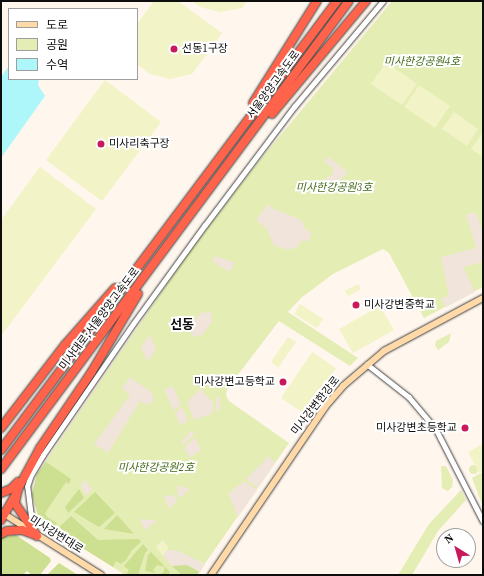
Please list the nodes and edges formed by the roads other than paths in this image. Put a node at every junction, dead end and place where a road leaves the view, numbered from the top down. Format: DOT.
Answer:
graph roads {
  1 [pos="317,1"];
  2 [pos="337,1"];
  3 [pos="349,1"];
  4 [pos="366,1"];
  5 [pos="383,1"];
  6 [pos="204,175"];
  7 [pos="216,182"];
  8 [pos="146,255"];
  9 [pos="155,264"];
  10 [pos="483,298"];
  11 [pos="367,364"];
  12 [pos="1,428"];
  13 [pos="40,448"];
  14 [pos="1,450"];
  15 [pos="1,469"];
  16 [pos="1,493"];
  17 [pos="15,496"];
  18 [pos="2,516"];
  19 [pos="483,522"];
  20 [pos="1,534"];
  21 [pos="35,534"];
  22 [pos="101,575"];
  23 [pos="211,575"];
  1 -- 6 [label="highway"];
  2 -- 6 [label="highway, 서울양양고속도로"];
  3 -- 7 [label="highway, 서울양양고속도로"];
  4 -- 7 [label="highway"];
  5 -- 21 [label="street"];
  6 -- 8 [label="highway, 미사대로;서울양양고속도로"];
  7 -- 9 [label="highway, 미사대로;서울양양고속도로"];
  8 -- 12 [label="highway"];
  8 -- 14 [label="highway, 미사대로;서울양양고속도로"];
  9 -- 13 [label="highway"];
  9 -- 15 [label="highway, 미사대로;서울양양고속도로"];
  10 -- 11 [label="street, 미사강변한강로"];
  11 -- 19 [label="street"];
  11 -- 23 [label="street, 미사강변한강로"];
  13 -- 16 [label="highway"];
  13 -- 17 [label="highway"];
  17 -- 18 [label="highway"];
  17 -- 21 [label="highway"];
  18 -- 21 [label="street, 미사강변대로"];
  20 -- 21 [label="highway"];
  21 -- 22 [label="street, 미사강변대로"];
}
